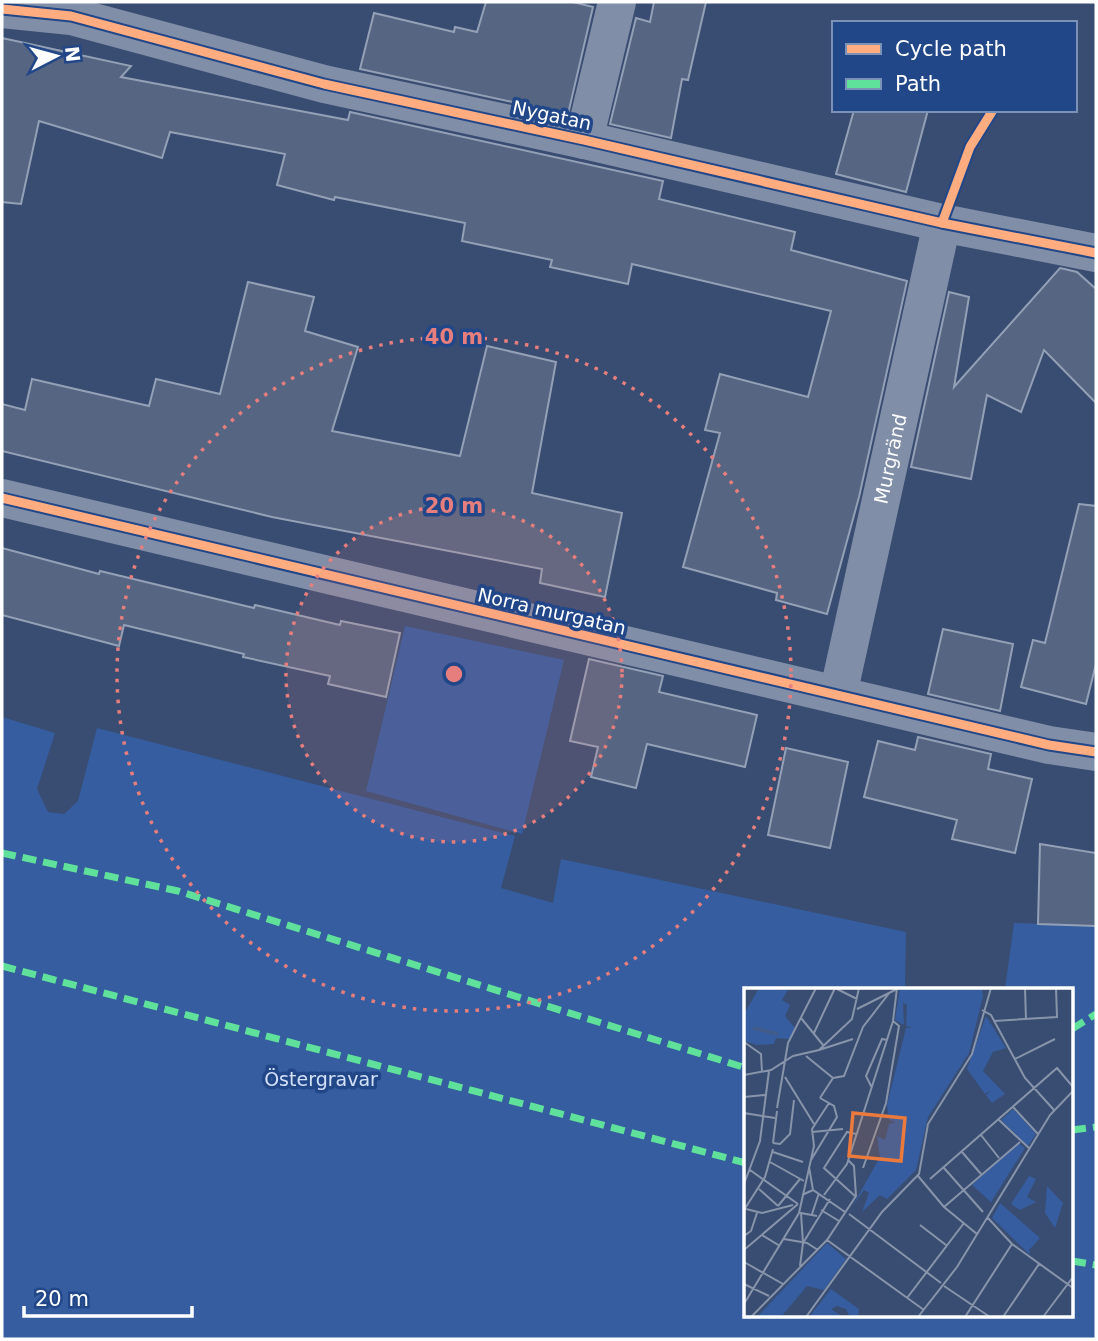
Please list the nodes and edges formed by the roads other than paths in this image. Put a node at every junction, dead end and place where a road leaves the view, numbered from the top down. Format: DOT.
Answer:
graph roads {
  1 [pos="617,2"];
  2 [pos="2,9"];
  3 [pos="74,9"];
  4 [pos="584,140"];
  5 [pos="942,223"];
  6 [pos="1096,253"];
  7 [pos="2,498"];
  8 [pos="838,695"];
  9 [pos="1096,752"];
  1 -- 4 [label="street"];
  2 -- 3 [label="street, Nygatan"];
  3 -- 4 [label="street, Nygatan"];
  4 -- 5 [label="street, Nygatan"];
  5 -- 6 [label="street, Nygatan"];
  5 -- 8 [label="street, Murgränd"];
  7 -- 8 [label="street, Norra murgatan"];
  8 -- 9 [label="street, Norra murgatan"];
}
